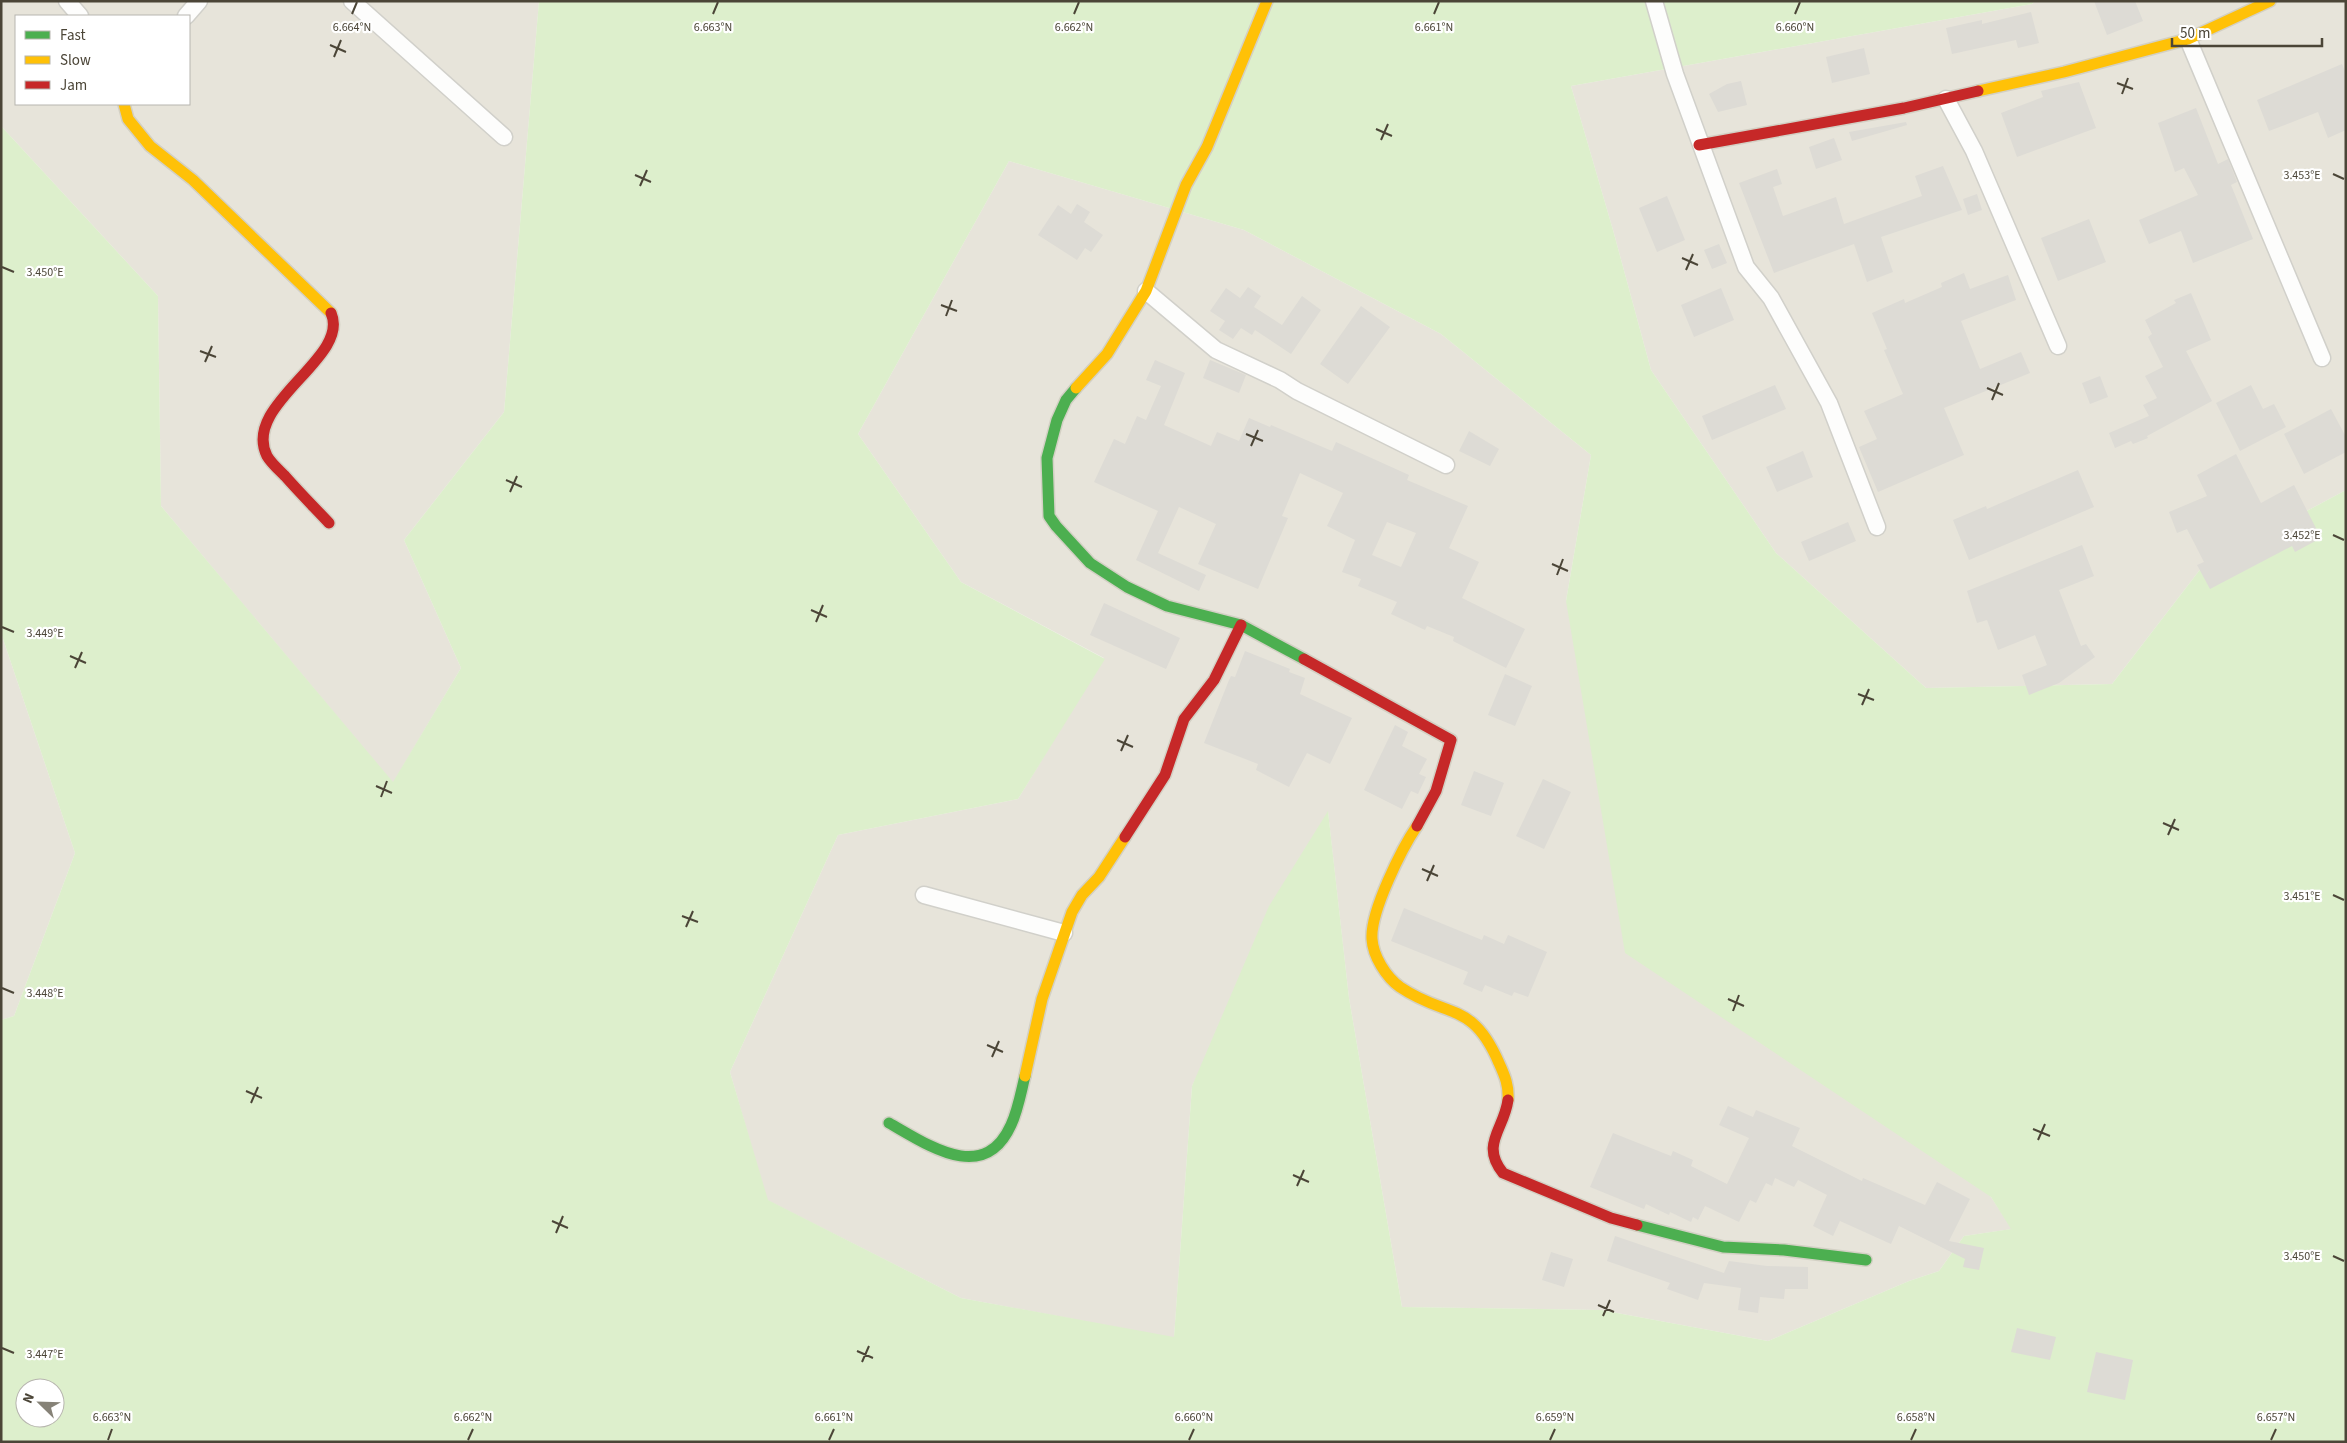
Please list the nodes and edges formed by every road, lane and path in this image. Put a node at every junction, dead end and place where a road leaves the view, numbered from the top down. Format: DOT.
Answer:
graph roads {
  1 [pos="66,1"];
  2 [pos="199,1"];
  3 [pos="352,1"];
  4 [pos="1267,1"];
  5 [pos="1654,1"];
  6 [pos="2270,1"];
  7 [pos="79,15"];
  8 [pos="187,15"];
  9 [pos="2188,39"];
  10 [pos="1946,99"];
  11 [pos="124,105"];
  12 [pos="504,137"];
  13 [pos="1699,145"];
  14 [pos="1146,291"];
  15 [pos="2058,346"];
  16 [pos="2322,358"];
  17 [pos="1446,465"];
  18 [pos="329,523"];
  19 [pos="1877,527"];
  20 [pos="1242,625"];
  21 [pos="924,895"];
  22 [pos="1064,933"];
  23 [pos="889,1123"];
  24 [pos="1866,1260"];
  1 -- 7 [label="street"];
  2 -- 8 [label="street"];
  3 -- 12 [label="street"];
  4 -- 14 [label="street"];
  5 -- 13 [label="street"];
  6 -- 9 [label="street"];
  9 -- 10 [label="street"];
  9 -- 16 [label="street"];
  10 -- 13 [label="street"];
  10 -- 15 [label="street"];
  11 -- 18 [label="street"];
  13 -- 19 [label="street"];
  14 -- 17 [label="street"];
  14 -- 20 [label="street"];
  20 -- 22 [label="street"];
  20 -- 24 [label="street"];
  21 -- 22 [label="street"];
  22 -- 23 [label="street"];
}
